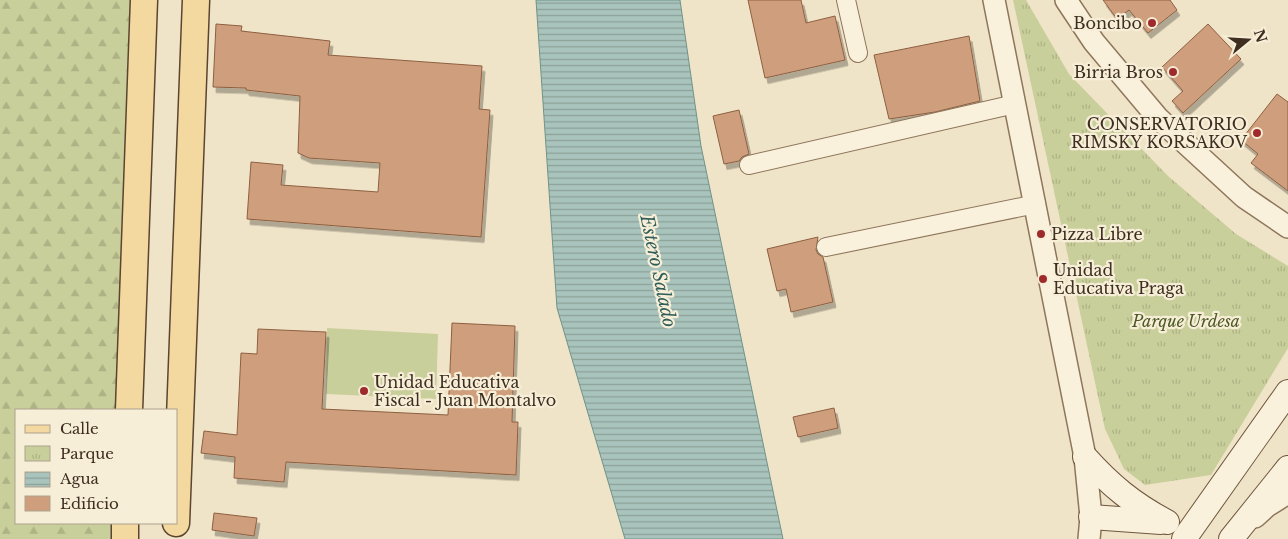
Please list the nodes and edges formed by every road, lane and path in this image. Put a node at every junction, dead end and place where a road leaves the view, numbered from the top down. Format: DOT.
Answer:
graph roads {
  1 [pos="144,0"];
  2 [pos="196,0"];
  3 [pos="846,0"];
  4 [pos="994,0"];
  5 [pos="1066,0"];
  6 [pos="858,53"];
  7 [pos="1015,104"];
  8 [pos="750,165"];
  9 [pos="1036,204"];
  10 [pos="1288,227"];
  11 [pos="826,248"];
  12 [pos="1288,392"];
  13 [pos="129,409"];
  14 [pos="1085,457"];
  15 [pos="1288,468"];
  16 [pos="178,471"];
  17 [pos="1288,493"];
  18 [pos="1167,522"];
  19 [pos="125,524"];
  20 [pos="176,524"];
  21 [pos="1090,528"];
  22 [pos="1188,534"];
  23 [pos="1232,537"];
  24 [pos="125,539"];
  25 [pos="176,539"];
  1 -- 13 [label="main road"];
  2 -- 16 [label="main road"];
  3 -- 6 [label="street"];
  4 -- 7 [label="street"];
  5 -- 10 [label="street"];
  7 -- 8 [label="street"];
  7 -- 9 [label="street"];
  9 -- 11 [label="street"];
  9 -- 14 [label="street"];
  12 -- 22 [label="main road"];
  14 -- 18 [label="main road"];
  14 -- 21 [label="street"];
  15 -- 23 [label="main road"];
  17 -- 23 [label="street"];
  18 -- 21 [label="main road"];
  18 -- 22 [label="main road"];
  19 -- 24 [label="main road"];
  20 -- 25 [label="main road"];
}
